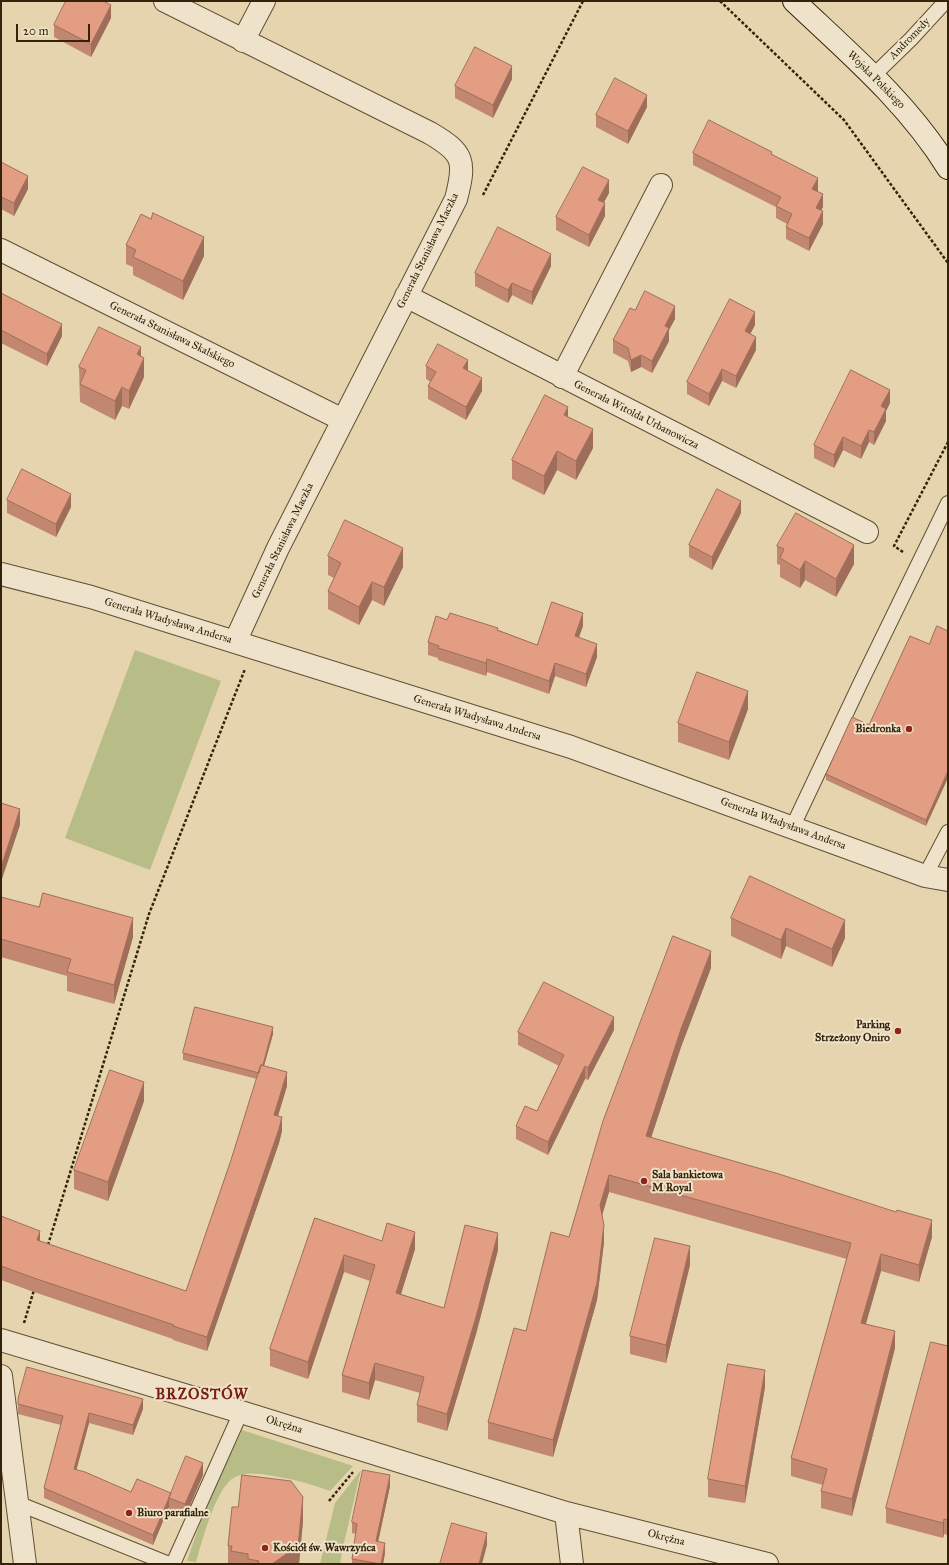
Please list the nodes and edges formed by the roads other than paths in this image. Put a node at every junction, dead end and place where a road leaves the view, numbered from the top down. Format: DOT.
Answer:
graph roads {
  1 [pos="165,1"];
  2 [pos="264,1"];
  3 [pos="794,1"];
  4 [pos="946,1"];
  5 [pos="243,41"];
  6 [pos="873,76"];
  7 [pos="948,168"];
  8 [pos="661,185"];
  9 [pos="1,250"];
  10 [pos="406,296"];
  11 [pos="562,377"];
  12 [pos="343,420"];
  13 [pos="948,503"];
  14 [pos="867,532"];
  15 [pos="1,574"];
  16 [pos="235,642"];
  17 [pos="792,828"];
  18 [pos="948,832"];
  19 [pos="925,876"];
  20 [pos="948,880"];
  21 [pos="9,1343"];
  22 [pos="1,1376"];
  23 [pos="241,1412"];
  24 [pos="18,1503"];
  25 [pos="566,1513"];
  26 [pos="25,1564"];
  27 [pos="169,1564"];
  28 [pos="173,1564"];
  29 [pos="572,1564"];
  30 [pos="767,1564"];
  1 -- 5 [label="street, Generała Stanisława Maczka"];
  2 -- 5 [label="street"];
  3 -- 6 [label="street, Wojska Polskiego"];
  4 -- 6 [label="lane, Andromedy"];
  5 -- 10 [label="street, Generała Stanisława Maczka"];
  6 -- 7 [label="street, Wojska Polskiego"];
  8 -- 11 [label="street"];
  9 -- 12 [label="street, Generała Stanisława Skalskiego"];
  10 -- 11 [label="street, Generała Witolda Urbanowicza"];
  10 -- 12 [label="street, Generała Stanisława Maczka"];
  11 -- 14 [label="street, Generała Witolda Urbanowicza"];
  12 -- 16 [label="street, Generała Stanisława Maczka"];
  13 -- 17 [label="lane"];
  15 -- 16 [label="street, Generała Władysława Andersa"];
  16 -- 17 [label="street, Generała Władysława Andersa"];
  17 -- 19 [label="street, Generała Władysława Andersa"];
  18 -- 19 [label="lane"];
  19 -- 20 [label="street, Generała Władysława Andersa"];
  21 -- 23 [label="street, Okrężna"];
  22 -- 24 [label="street"];
  23 -- 25 [label="street, Okrężna"];
  23 -- 28 [label="lane"];
  24 -- 26 [label="street"];
  24 -- 27 [label="lane"];
  25 -- 29 [label="street"];
  25 -- 30 [label="street, Okrężna"];
}
